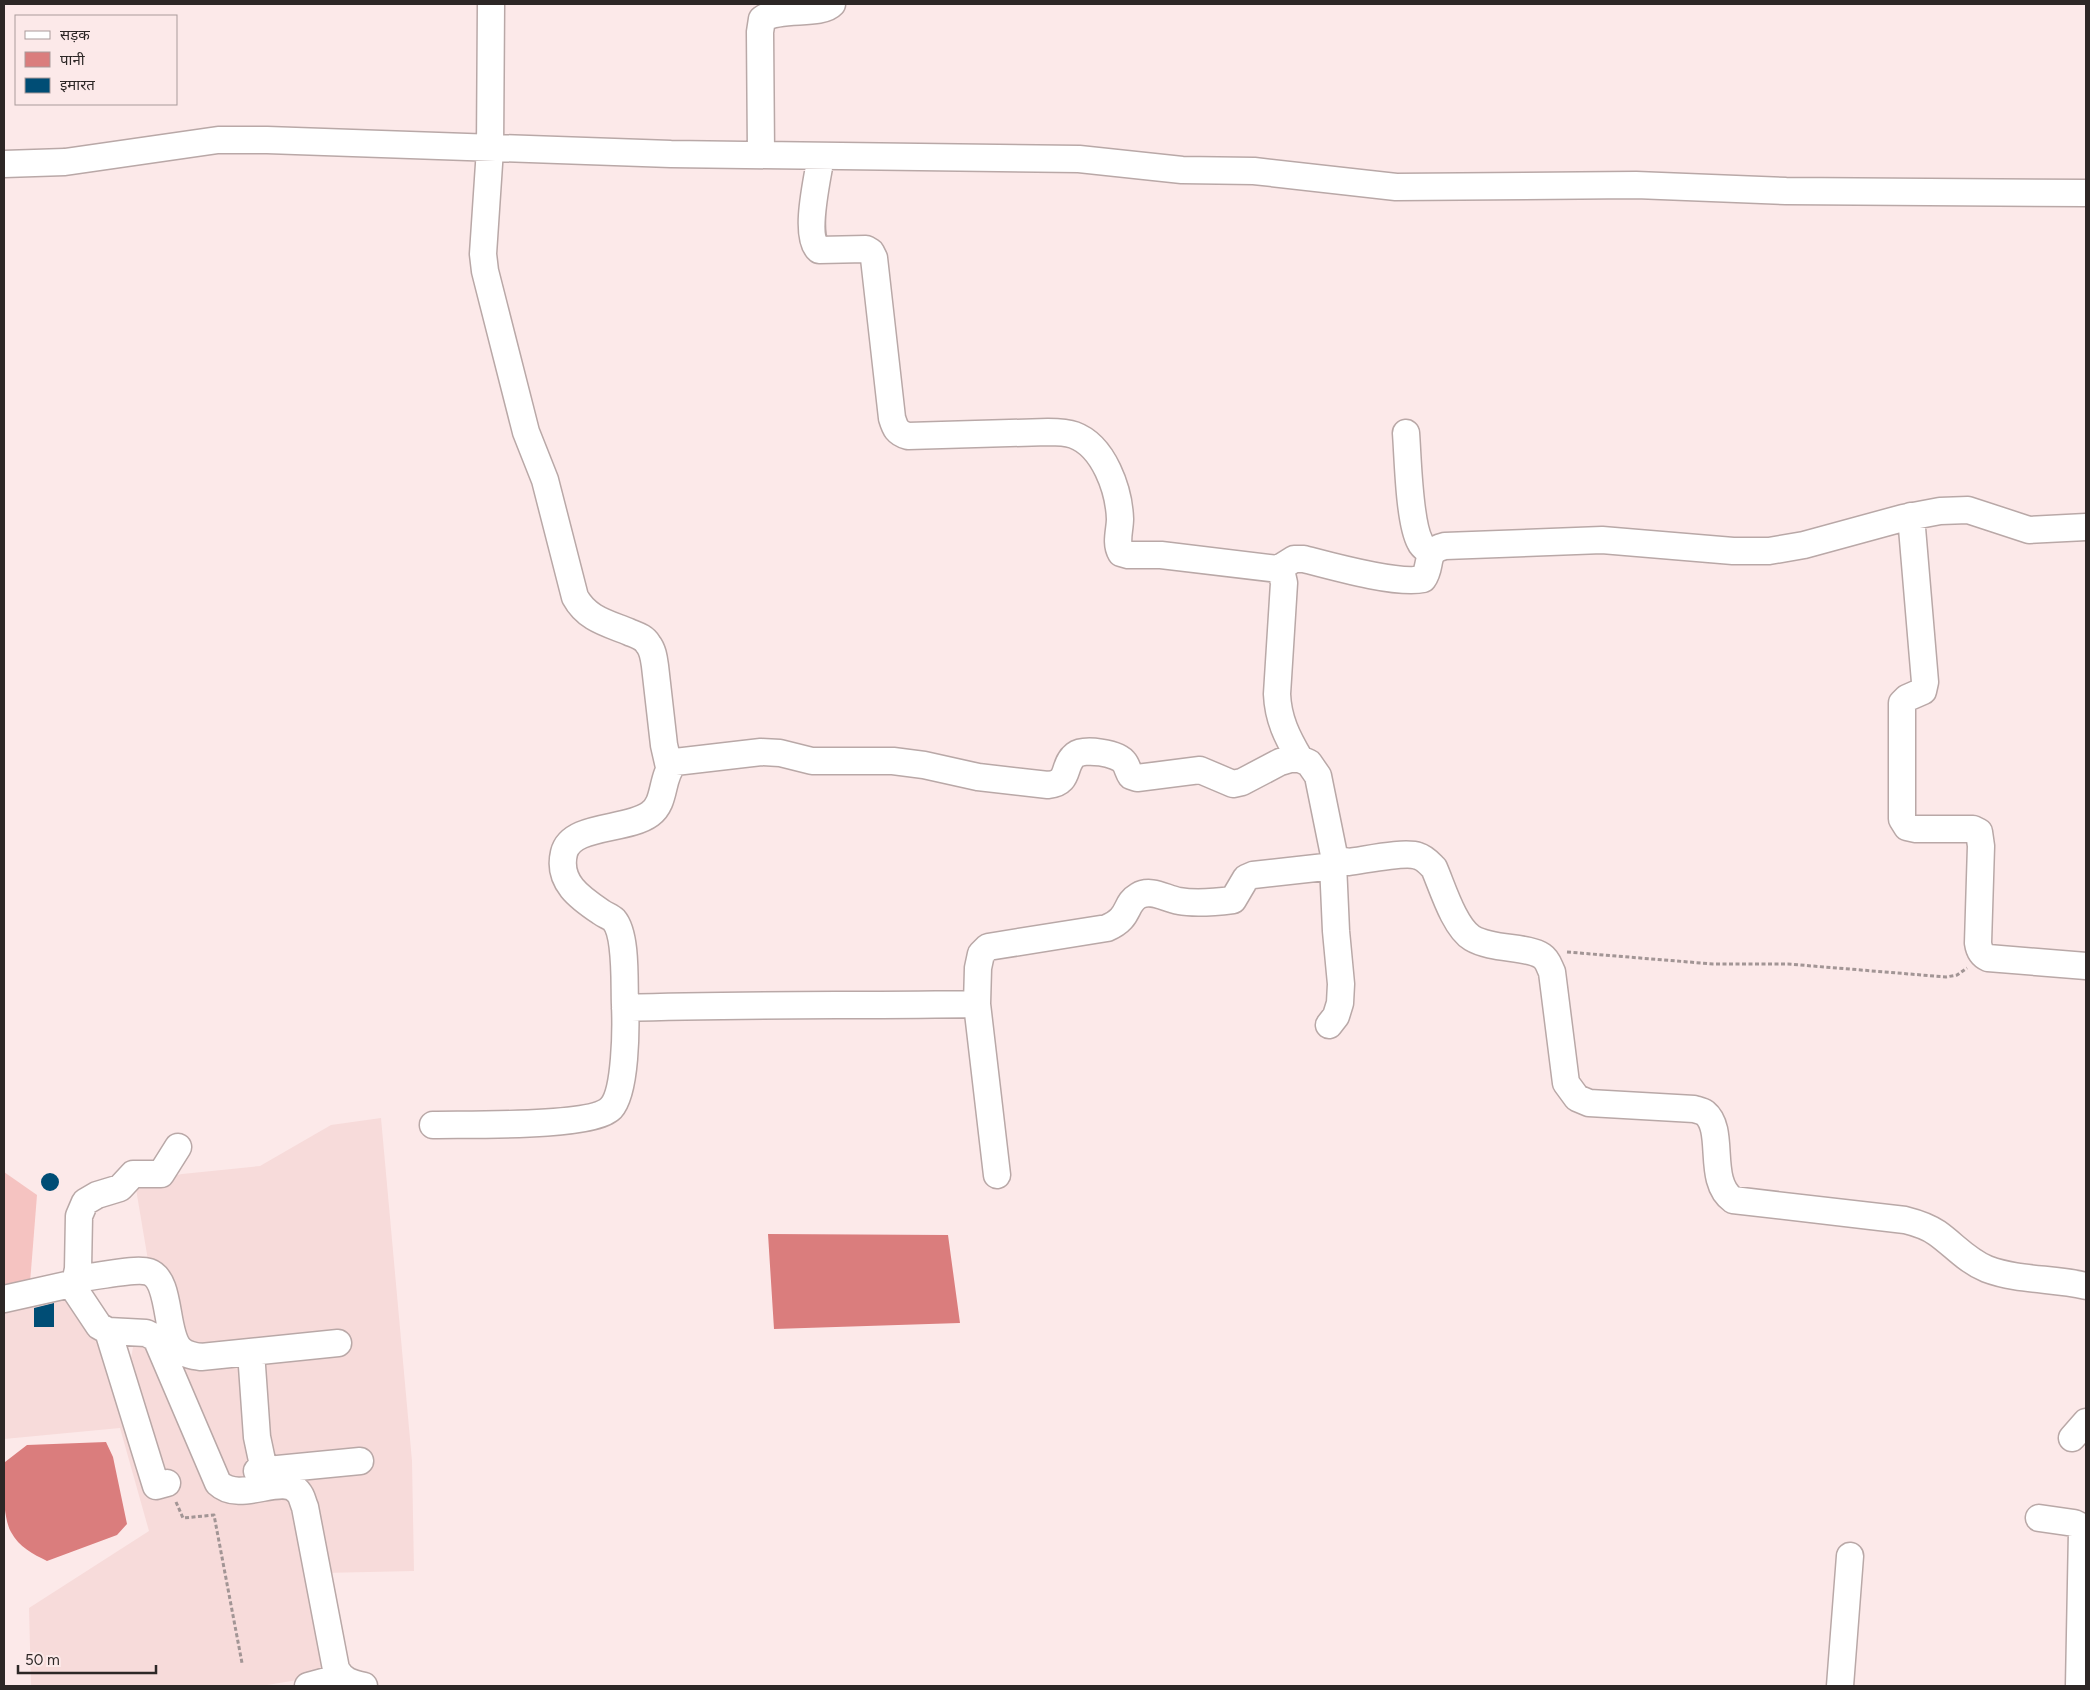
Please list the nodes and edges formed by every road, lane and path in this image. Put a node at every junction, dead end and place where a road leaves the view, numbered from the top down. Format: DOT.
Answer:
graph roads {
  1 [pos="491,4"];
  2 [pos="832,4"];
  3 [pos="490,149"];
  4 [pos="761,154"];
  5 [pos="821,156"];
  6 [pos="4,164"];
  7 [pos="2086,193"];
  8 [pos="1406,434"];
  9 [pos="1911,516"];
  10 [pos="2086,527"];
  11 [pos="1431,553"];
  12 [pos="1278,569"];
  13 [pos="1300,758"];
  14 [pos="668,768"];
  15 [pos="1336,862"];
  16 [pos="1541,956"];
  17 [pos="1983,956"];
  18 [pos="2086,966"];
  19 [pos="977,1004"];
  20 [pos="626,1008"];
  21 [pos="1329,1025"];
  22 [pos="433,1125"];
  23 [pos="178,1147"];
  24 [pos="997,1175"];
  25 [pos="74,1281"];
  26 [pos="2086,1286"];
  27 [pos="4,1299"];
  28 [pos="108,1331"];
  29 [pos="338,1343"];
  30 [pos="251,1352"];
  31 [pos="360,1461"];
  32 [pos="264,1470"];
  33 [pos="233,1473"];
  34 [pos="167,1483"];
  35 [pos="2039,1518"];
  36 [pos="1850,1556"];
  37 [pos="242,1663"];
  38 [pos="352,1682"];
  39 [pos="308,1686"];
  40 [pos="1840,1686"];
  41 [pos="2079,1686"];
  1 -- 3 [label="street"];
  2 -- 4 [label="street"];
  3 -- 4 [label="street"];
  3 -- 6 [label="street"];
  3 -- 14 [label="street"];
  4 -- 5 [label="street"];
  5 -- 7 [label="street"];
  5 -- 12 [label="street"];
  8 -- 11 [label="street"];
  9 -- 10 [label="street"];
  9 -- 11 [label="street"];
  9 -- 17 [label="street"];
  11 -- 12 [label="street"];
  12 -- 13 [label="street"];
  13 -- 14 [label="street"];
  13 -- 15 [label="street"];
  14 -- 20 [label="street"];
  15 -- 16 [label="street"];
  15 -- 19 [label="street"];
  15 -- 21 [label="street"];
  16 -- 17 [label="path"];
  16 -- 26 [label="street"];
  17 -- 18 [label="street"];
  19 -- 20 [label="street"];
  19 -- 24 [label="street"];
  20 -- 22 [label="street"];
  23 -- 25 [label="street"];
  25 -- 27 [label="street"];
  25 -- 28 [label="street"];
  25 -- 30 [label="street"];
  28 -- 34 [label="street"];
  28 -- 38 [label="street"];
  29 -- 30 [label="street"];
  30 -- 32 [label="street"];
  31 -- 32 [label="street"];
  32 -- 33 [label="street"];
  34 -- 37 [label="path"];
  35 -- 41 [label="street"];
  36 -- 40 [label="street"];
  38 -- 39 [label="street"];
}
